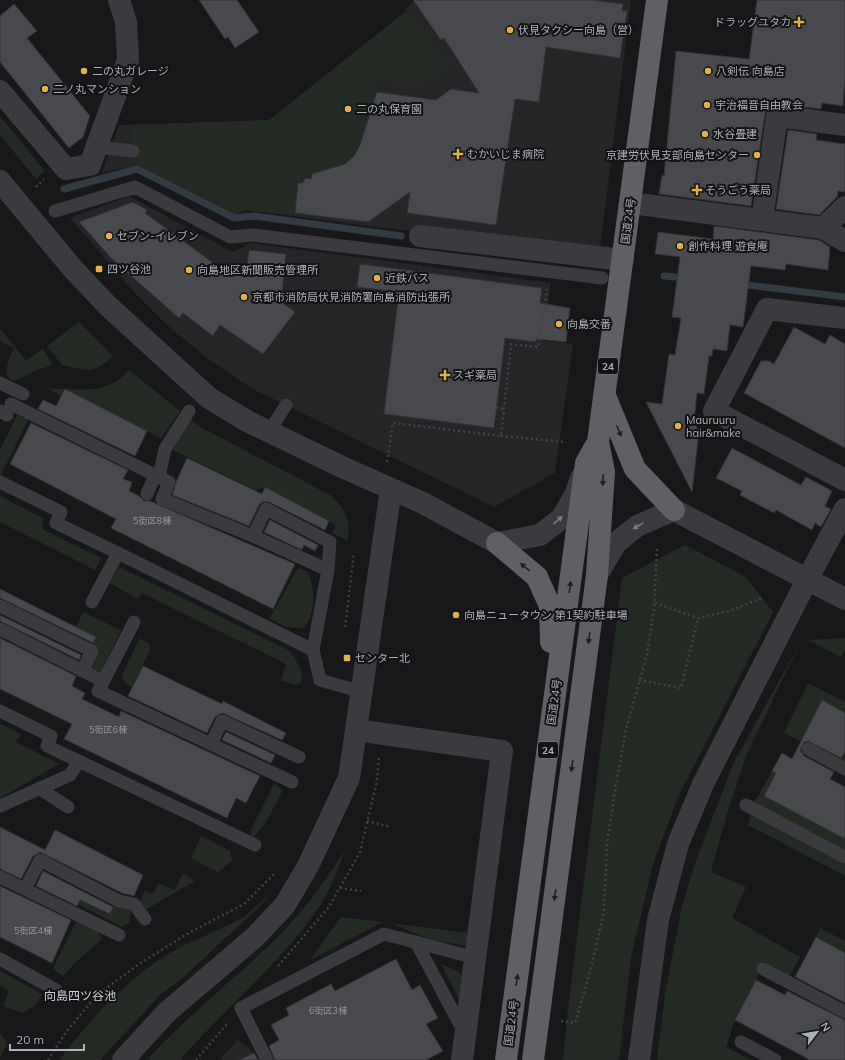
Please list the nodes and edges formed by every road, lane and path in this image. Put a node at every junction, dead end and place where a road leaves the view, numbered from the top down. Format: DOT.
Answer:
graph roads {
  1 [pos="119,0"];
  2 [pos="657,0"];
  3 [pos="0,91"];
  4 [pos="845,125"];
  5 [pos="96,147"];
  6 [pos="133,151"];
  7 [pos="0,181"];
  8 [pos="631,203"];
  9 [pos="845,207"];
  10 [pos="55,211"];
  11 [pos="762,220"];
  12 [pos="823,228"];
  13 [pos="420,236"];
  14 [pos="845,241"];
  15 [pos="623,260"];
  16 [pos="602,278"];
  17 [pos="547,287"];
  18 [pos="845,318"];
  19 [pos="0,383"];
  20 [pos="22,394"];
  21 [pos="604,395"];
  22 [pos="286,405"];
  23 [pos="496,407"];
  24 [pos="504,409"];
  25 [pos="6,410"];
  26 [pos="189,411"];
  27 [pos="269,432"];
  28 [pos="501,436"];
  29 [pos="566,442"];
  30 [pos="598,442"];
  31 [pos="387,462"];
  32 [pos="586,463"];
  33 [pos="158,476"];
  34 [pos="845,480"];
  35 [pos="0,482"];
  36 [pos="391,489"];
  37 [pos="147,494"];
  38 [pos="845,509"];
  39 [pos="674,510"];
  40 [pos="254,536"];
  41 [pos="497,543"];
  42 [pos="657,549"];
  43 [pos="118,553"];
  44 [pos="328,570"];
  45 [pos="597,575"];
  46 [pos="808,578"];
  47 [pos="764,597"];
  48 [pos="845,599"];
  49 [pos="92,602"];
  50 [pos="654,602"];
  51 [pos="0,606"];
  52 [pos="698,618"];
  53 [pos="134,622"];
  54 [pos="0,629"];
  55 [pos="313,650"];
  56 [pos="82,671"];
  57 [pos="639,680"];
  58 [pos="99,689"];
  59 [pos="362,692"];
  60 [pos="0,711"];
  61 [pos="356,730"];
  62 [pos="211,744"];
  63 [pos="808,749"];
  64 [pos="299,757"];
  65 [pos="79,761"];
  66 [pos="845,769"];
  67 [pos="292,782"];
  68 [pos="39,788"];
  69 [pos="746,805"];
  70 [pos="0,806"];
  71 [pos="68,807"];
  72 [pos="367,821"];
  73 [pos="390,827"];
  74 [pos="537,834"];
  75 [pos="255,845"];
  76 [pos="845,857"];
  77 [pos="0,877"];
  78 [pos="340,888"];
  79 [pos="25,889"];
  80 [pos="361,891"];
  81 [pos="145,919"];
  82 [pos="119,935"];
  83 [pos="416,942"];
  84 [pos="476,958"];
  85 [pos="0,959"];
  86 [pos="763,969"];
  87 [pos="56,990"];
  88 [pos="845,1012"];
  89 [pos="559,1020"];
  90 [pos="466,1036"];
  91 [pos="741,1042"];
  92 [pos="123,1060"];
  93 [pos="267,1060"];
  94 [pos="462,1060"];
  95 [pos="506,1060"];
  96 [pos="533,1060"];
  97 [pos="639,1060"];
  98 [pos="775,1060"];
  1 -- 5 [label="street"];
  2 -- 8 [label="highway, 国道24号 / 24"];
  3 -- 5 [label="street"];
  4 -- 11 [label="street"];
  5 -- 6 [label="lane"];
  7 -- 27 [label="street"];
  8 -- 11 [label="street"];
  8 -- 15 [label="highway, 国道24号 / 24"];
  9 -- 12 [label="street"];
  10 -- 16 [label="lane"];
  11 -- 12 [label="street"];
  12 -- 14 [label="street"];
  13 -- 15 [label="street"];
  15 -- 21 [label="highway, 国道24号 / 24"];
  17 -- 24 [label="path"];
  18 -- 34 [label="street"];
  19 -- 20 [label="lane"];
  21 -- 30 [label="highway, 国道24号 / 24"];
  21 -- 39 [label="highway, one-way"];
  22 -- 27 [label="lane"];
  23 -- 24 [label="path"];
  24 -- 28 [label="path"];
  25 -- 33 [label="lane"];
  26 -- 33 [label="lane"];
  27 -- 36 [label="street"];
  28 -- 29 [label="path"];
  28 -- 31 [label="path"];
  30 -- 32 [label="highway, 国道24号 / 24"];
  30 -- 45 [label="highway, 国道24号 / 24, one-way"];
  41 -- 32 [label="street, one-way"];
  74 -- 32 [label="highway, 国道24号 / 24, one-way"];
  33 -- 37 [label="lane"];
  33 -- 40 [label="lane"];
  35 -- 43 [label="lane"];
  36 -- 41 [label="street"];
  36 -- 59 [label="street"];
  38 -- 46 [label="street"];
  39 -- 45 [label="street, one-way"];
  39 -- 46 [label="street"];
  40 -- 44 [label="lane"];
  40 -- 44 [label="lane"];
  74 -- 41 [label="highway, 24, one-way"];
  42 -- 50 [label="path"];
  43 -- 49 [label="lane"];
  43 -- 55 [label="lane"];
  44 -- 55 [label="lane"];
  45 -- 96 [label="highway, 国道24号 / 24, one-way"];
  46 -- 48 [label="street"];
  46 -- 97 [label="street"];
  47 -- 52 [label="path"];
  50 -- 52 [label="path"];
  50 -- 57 [label="path"];
  51 -- 56 [label="lane"];
  52 -- 57 [label="path"];
  53 -- 58 [label="lane"];
  54 -- 56 [label="lane"];
  55 -- 59 [label="lane"];
  56 -- 58 [label="lane"];
  57 -- 89 [label="path"];
  58 -- 62 [label="lane"];
  59 -- 61 [label="street"];
  60 -- 65 [label="lane"];
  61 -- 84 [label="street"];
  61 -- 92 [label="street"];
  62 -- 64 [label="lane"];
  62 -- 67 [label="lane"];
  63 -- 66 [label="lane"];
  65 -- 68 [label="lane"];
  65 -- 75 [label="lane"];
  68 -- 70 [label="lane"];
  68 -- 71 [label="lane"];
  69 -- 76 [label="lane"];
  72 -- 73 [label="path"];
  95 -- 74 [label="highway, 国道24号 / 24, one-way"];
  77 -- 79 [label="lane"];
  78 -- 80 [label="path"];
  79 -- 81 [label="lane"];
  79 -- 82 [label="lane"];
  83 -- 84 [label="lane"];
  83 -- 90 [label="lane"];
  83 -- 93 [label="lane"];
  84 -- 90 [label="street"];
  85 -- 87 [label="lane"];
  86 -- 88 [label="lane"];
  90 -- 94 [label="street"];
  91 -- 98 [label="lane"];
}
